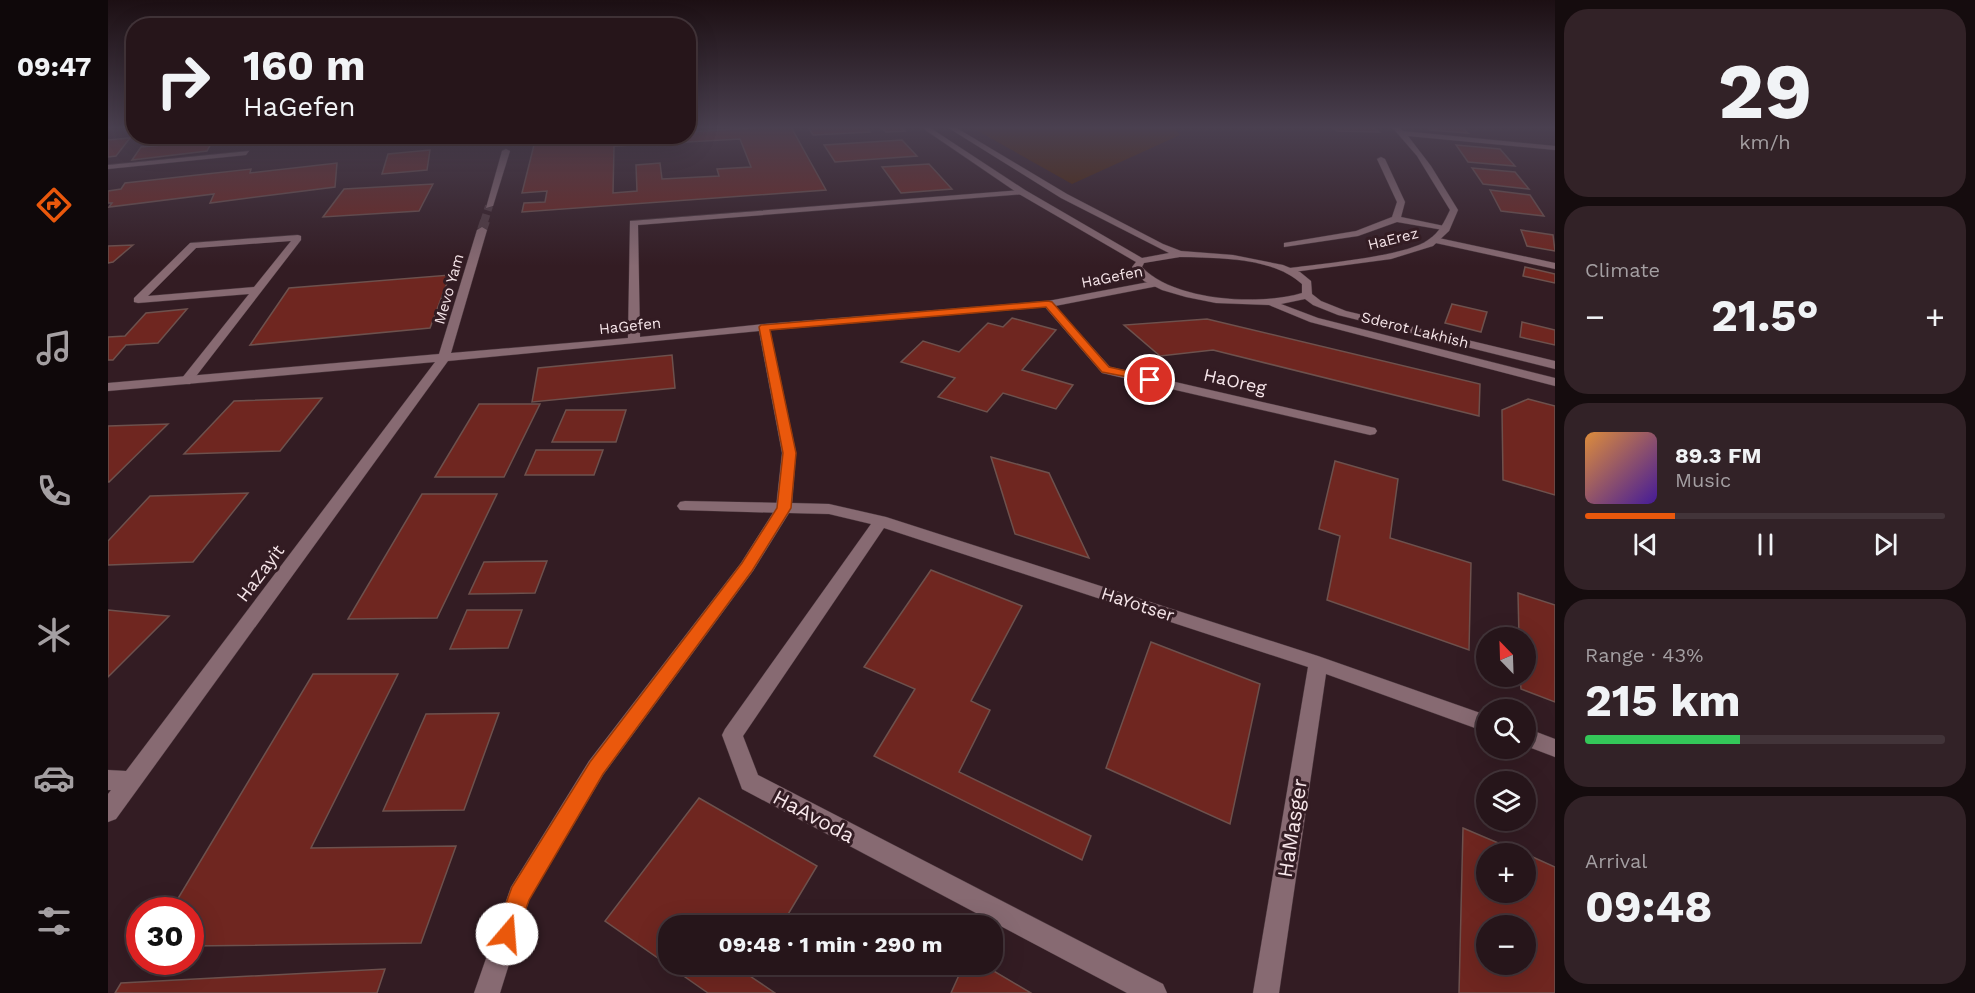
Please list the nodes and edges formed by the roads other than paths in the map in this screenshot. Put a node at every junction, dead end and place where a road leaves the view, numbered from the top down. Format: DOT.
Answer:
graph roads {
  1 [pos="499,173"];
  2 [pos="994,173"];
  3 [pos="1027,173"];
  4 [pos="1388,173"];
  5 [pos="1432,173"];
  6 [pos="1022,192"];
  7 [pos="489,206"];
  8 [pos="1396,219"];
  9 [pos="1446,229"];
  10 [pos="482,230"];
  11 [pos="1434,240"];
  12 [pos="1287,245"];
  13 [pos="1180,254"];
  14 [pos="1140,261"];
  15 [pos="1555,266"];
  16 [pos="1290,271"];
  17 [pos="1154,284"];
  18 [pos="255,290"];
  19 [pos="1307,295"];
  20 [pos="1269,303"];
  21 [pos="1048,304"];
  22 [pos="764,327"];
  23 [pos="633,341"];
  24 [pos="444,358"];
  25 [pos="1555,365"];
  26 [pos="186,381"];
  27 [pos="1555,382"];
  28 [pos="108,387"];
  29 [pos="1371,431"];
  30 [pos="685,506"];
  31 [pos="784,508"];
  32 [pos="881,521"];
  33 [pos="1318,663"];
  34 [pos="1476,719"];
  35 [pos="1536,741"];
  36 [pos="1555,748"];
  37 [pos="108,780"];
  38 [pos="130,781"];
  39 [pos="108,812"];
  40 [pos="488,993"];
  41 [pos="1154,993"];
  42 [pos="1266,993"];
  1 -- 7 [label="street"];
  2 -- 6 [label="street"];
  3 -- 13 [label="street"];
  4 -- 8 [label="street"];
  5 -- 9 [label="street"];
  6 -- 14 [label="street"];
  6 -- 23 [label="street"];
  8 -- 9 [label="street"];
  8 -- 12 [label="street"];
  9 -- 11 [label="street, HaErez"];
  10 -- 24 [label="street, Mevo Yam"];
  11 -- 15 [label="street"];
  11 -- 16 [label="street, HaErez"];
  13 -- 14 [label="street"];
  13 -- 16 [label="street"];
  14 -- 17 [label="street"];
  16 -- 19 [label="street"];
  17 -- 20 [label="street"];
  17 -- 21 [label="street, HaGefen"];
  18 -- 18 [label="street"];
  18 -- 26 [label="street"];
  19 -- 20 [label="street"];
  19 -- 25 [label="street, Sderot Lakhish"];
  20 -- 27 [label="street, Sderot Lakhish"];
  21 -- 22 [label="street, HaGefen"];
  21 -- 29 [label="street, HaOreg"];
  22 -- 23 [label="street, HaGefen"];
  22 -- 31 [label="street"];
  23 -- 24 [label="street, HaGefen"];
  24 -- 26 [label="street, HaGefen"];
  24 -- 38 [label="street, HaZayit"];
  26 -- 28 [label="street, HaGefen"];
  30 -- 31 [label="street, HaYotser"];
  31 -- 32 [label="street, HaYotser"];
  31 -- 40 [label="street"];
  32 -- 33 [label="street, HaYotser"];
  32 -- 41 [label="street, HaAvoda"];
  33 -- 34 [label="street, HaYotser"];
  33 -- 42 [label="street, HaMasger"];
  35 -- 36 [label="street"];
  37 -- 38 [label="street"];
  38 -- 39 [label="street, HaZayit"];
}
